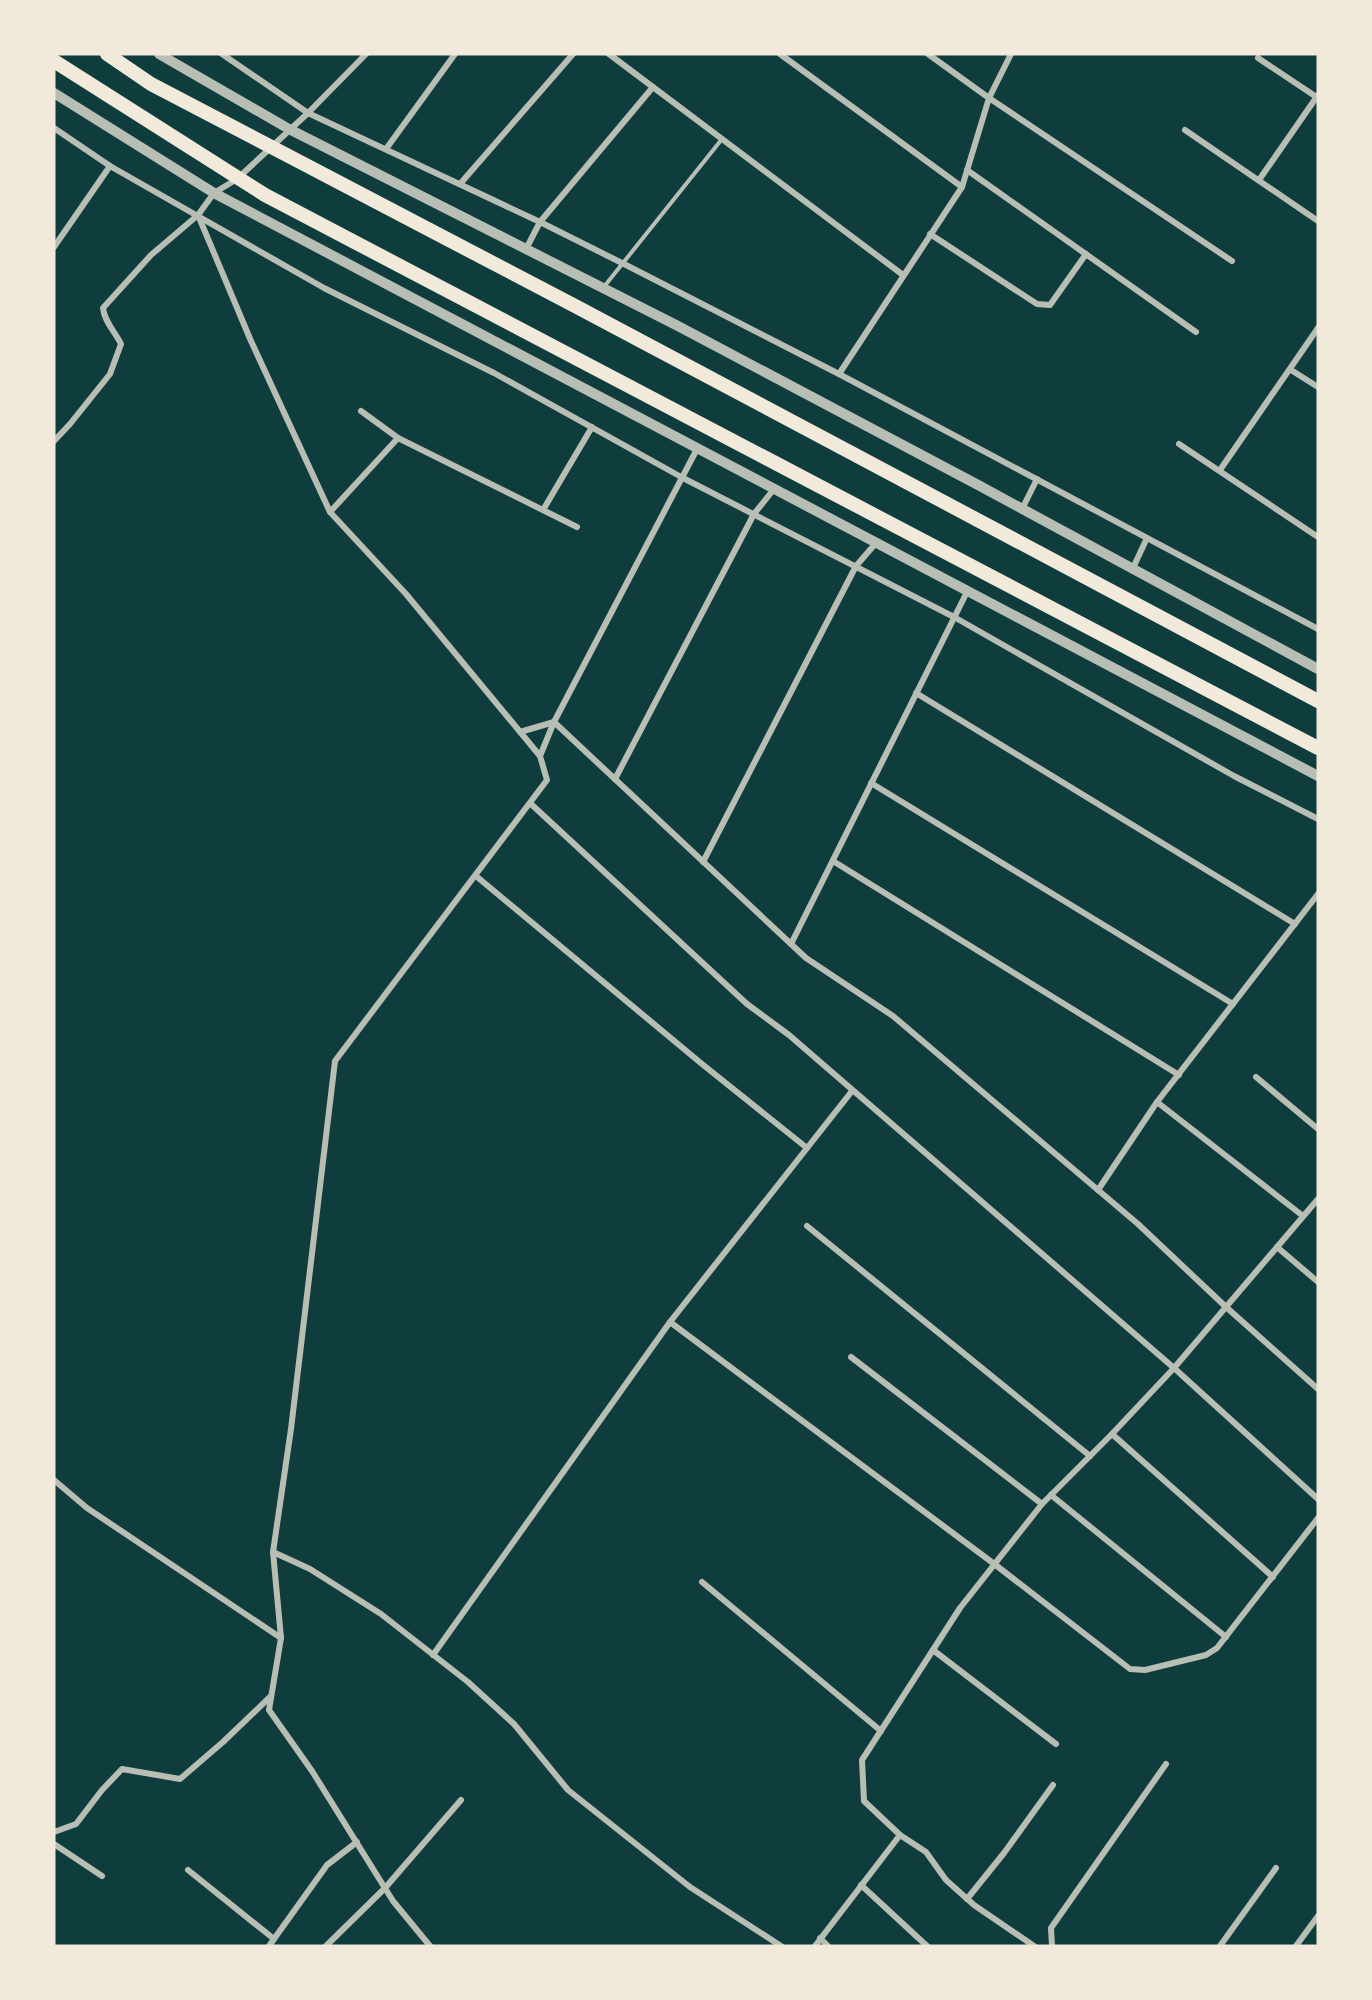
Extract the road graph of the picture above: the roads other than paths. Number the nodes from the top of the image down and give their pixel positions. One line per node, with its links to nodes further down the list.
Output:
1 (107, 54): 22 (highway)
2 (159, 54): 19 (street)
3 (222, 54): 17 (street)
4 (366, 54): 17 (street)
5 (455, 54): 23 (street)
6 (573, 54): 28 (street)
7 (609, 54): 13 (street)
8 (780, 54): 29 (street)
9 (928, 54): 16 (street)
10 (1011, 54): 16 (street)
11 (1258, 58): 15 (street)
12 (54, 62): 26 (highway)
13 (652, 87): 21 (street); 33 (street)
14 (54, 93): 30 (street)
15 (1318, 97): 27 (street)
16 (989, 98): 25 (street); 38 (street)
17 (308, 113): 19 (street); 23 (street)
18 (54, 128): 24 (street)
19 (289, 129): 22 (street); 36 (street)
20 (1185, 130): 27 (street)
21 (722, 139): 39 (lane); 40 (street)
22 (272, 147): 26 (street); 72 (highway)
23 (386, 149): 28 (street)
24 (110, 166): 31 (street); 35 (street)
25 (967, 170): 29 (street); 37 (street)
26 (237, 178): 30 (street); 75 (highway)
27 (1258, 180): 32 (street)
28 (460, 184): 33 (street)
29 (962, 187): 34 (street)
30 (214, 193): 31 (street); 52 (street)
31 (198, 215): 48 (street); 50 (street); 59 (street)
32 (1318, 221)
33 (540, 222): 36 (street); 39 (street)
34 (930, 234): 37 (street); 40 (street)
35 (54, 247)
36 (526, 249): 41 (street)
37 (1086, 254): 43 (street)
38 (1232, 261)
39 (624, 264): 41 (lane); 45 (street)
40 (903, 274): 45 (street)
41 (603, 288): 57 (street)
42 (1318, 328): 44 (street)
43 (1197, 332)
44 (1291, 370): 46 (street); 53 (street)
45 (840, 374): 55 (street)
46 (1318, 387)
47 (361, 411): 49 (street)
48 (592, 427): 54 (street); 58 (street)
49 (398, 438): 58 (street); 59 (street)
50 (54, 441)
51 (1179, 444): 53 (street)
52 (697, 449): 54 (street); 56 (street)
53 (1220, 471): 62 (street)
54 (683, 478): 60 (street); 73 (street)
55 (1037, 479): 57 (street); 63 (street)
56 (774, 489): 60 (street); 64 (street)
57 (1022, 509): 66 (street)
58 (543, 510): 61 (street)
59 (330, 512): 74 (street)
60 (754, 514): 65 (street); 78 (street)
61 (577, 527)
62 (1318, 537)
63 (1147, 538): 66 (street); 69 (street)
64 (876, 543): 65 (street); 67 (street)
65 (856, 566): 68 (street); 83 (street)
66 (1133, 568): 70 (street)
67 (967, 592): 68 (street); 77 (street)
68 (954, 617): 71 (street); 81 (street)
69 (1318, 629)
70 (1318, 669)
71 (916, 693): 79 (street); 86 (street)
72 (1318, 701)
73 (554, 722): 74 (street); 76 (street); 78 (street)
74 (520, 732): 76 (street)
75 (1318, 748)
76 (540, 756): 80 (street)
77 (1318, 776)
78 (615, 779): 83 (street)
79 (871, 783): 82 (street); 88 (street)
80 (531, 804): 84 (street); 91 (street)
81 (1318, 819)
82 (833, 861): 87 (street); 89 (street)
83 (703, 862): 87 (street)
84 (476, 876): 94 (street); 113 (street)
85 (1318, 894): 86 (street)
86 (1295, 924): 88 (street)
87 (791, 944): 95 (street)
88 (1233, 1004): 89 (street)
89 (1179, 1075): 92 (street)
90 (1256, 1077): 93 (street)
91 (852, 1090): 94 (street); 104 (street)
92 (1157, 1102): 95 (street); 97 (street)
93 (1318, 1129)
94 (807, 1148): 102 (street)
95 (1098, 1190): 101 (street)
96 (1318, 1199): 97 (street)
97 (1303, 1216): 99 (street)
98 (807, 1226): 107 (street)
99 (1277, 1247): 100 (street); 101 (street)
100 (1318, 1282)
101 (1226, 1307): 104 (street); 105 (street)
102 (670, 1322): 114 (street); 120 (street)
103 (851, 1357): 111 (street)
104 (1174, 1368): 106 (street); 110 (street)
105 (1318, 1389)
106 (1112, 1434): 107 (street); 115 (street)
107 (1090, 1456): 109 (street)
108 (54, 1480): 118 (street)
109 (1051, 1495): 111 (street); 117 (street)
110 (1318, 1499)
111 (1042, 1504): 114 (street)
112 (1318, 1518): 115 (street)
113 (273, 1552): 118 (street); 120 (street)
114 (993, 1563): 117 (street); 119 (street)
115 (1273, 1577): 117 (street)
116 (702, 1582): 122 (street)
117 (1226, 1637)
118 (281, 1638): 121 (street)
119 (933, 1650): 122 (street); 123 (street)
120 (433, 1655): 143 (street)
121 (271, 1696): 127 (street); 129 (street)
122 (881, 1731): 128 (street)
123 (1056, 1744)
124 (1166, 1764): 148 (street)
125 (1053, 1785): 136 (street)
126 (461, 1800): 135 (street)
127 (54, 1832)
128 (900, 1835): 134 (street); 136 (street)
129 (357, 1842): 135 (street); 139 (street)
130 (54, 1844): 133 (street)
131 (1276, 1868): 149 (street)
132 (188, 1870): 139 (street)
133 (102, 1876)
134 (861, 1885): 138 (street); 146 (street)
135 (385, 1888): 141 (street); 142 (street)
136 (967, 1899): 147 (street)
137 (1318, 1916): 150 (street)
138 (820, 1938): 144 (street); 145 (street)
139 (274, 1939): 140 (street)
140 (269, 1946)
141 (326, 1946)
142 (429, 1946)
143 (781, 1946)
144 (814, 1946)
145 (828, 1946)
146 (927, 1946)
147 (1034, 1946)
148 (1052, 1946)
149 (1220, 1946)
150 (1296, 1946)

